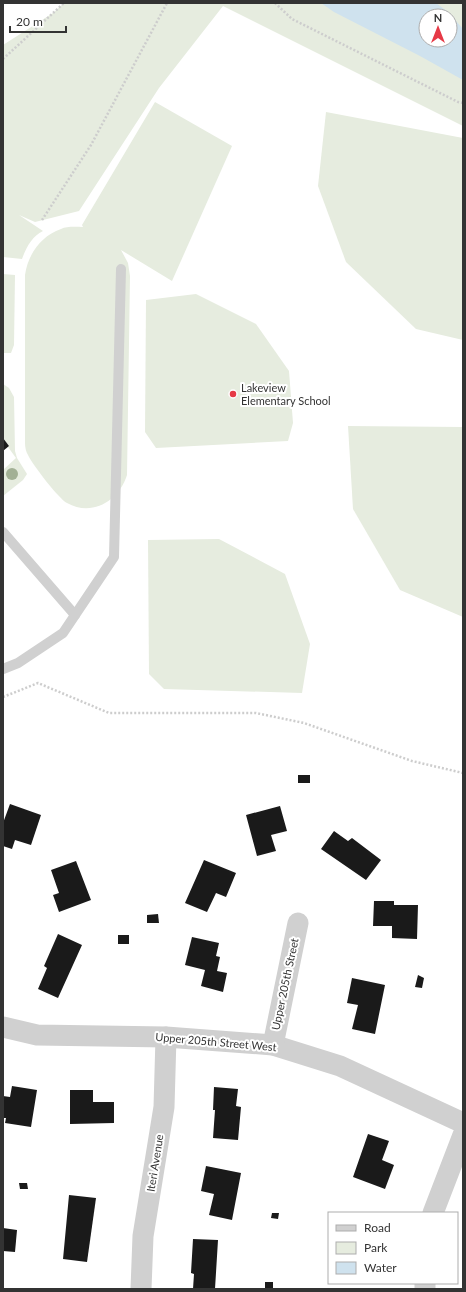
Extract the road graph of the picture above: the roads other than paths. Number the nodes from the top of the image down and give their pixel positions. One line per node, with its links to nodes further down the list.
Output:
1 (121, 269): 3 (lane)
2 (3, 532): 3 (lane)
3 (75, 615): 4 (lane)
4 (3, 669)
5 (298, 923): 8 (street, Upper 205th Street)
6 (3, 1027): 7 (street, Upper 205th Street West)
7 (166, 1037): 8 (street, Upper 205th Street West); 12 (street, Iteri Avenue)
8 (273, 1045): 9 (street, Upper 205th Street West)
9 (463, 1122)
10 (463, 1135): 11 (street)
11 (433, 1212)
12 (141, 1289)

